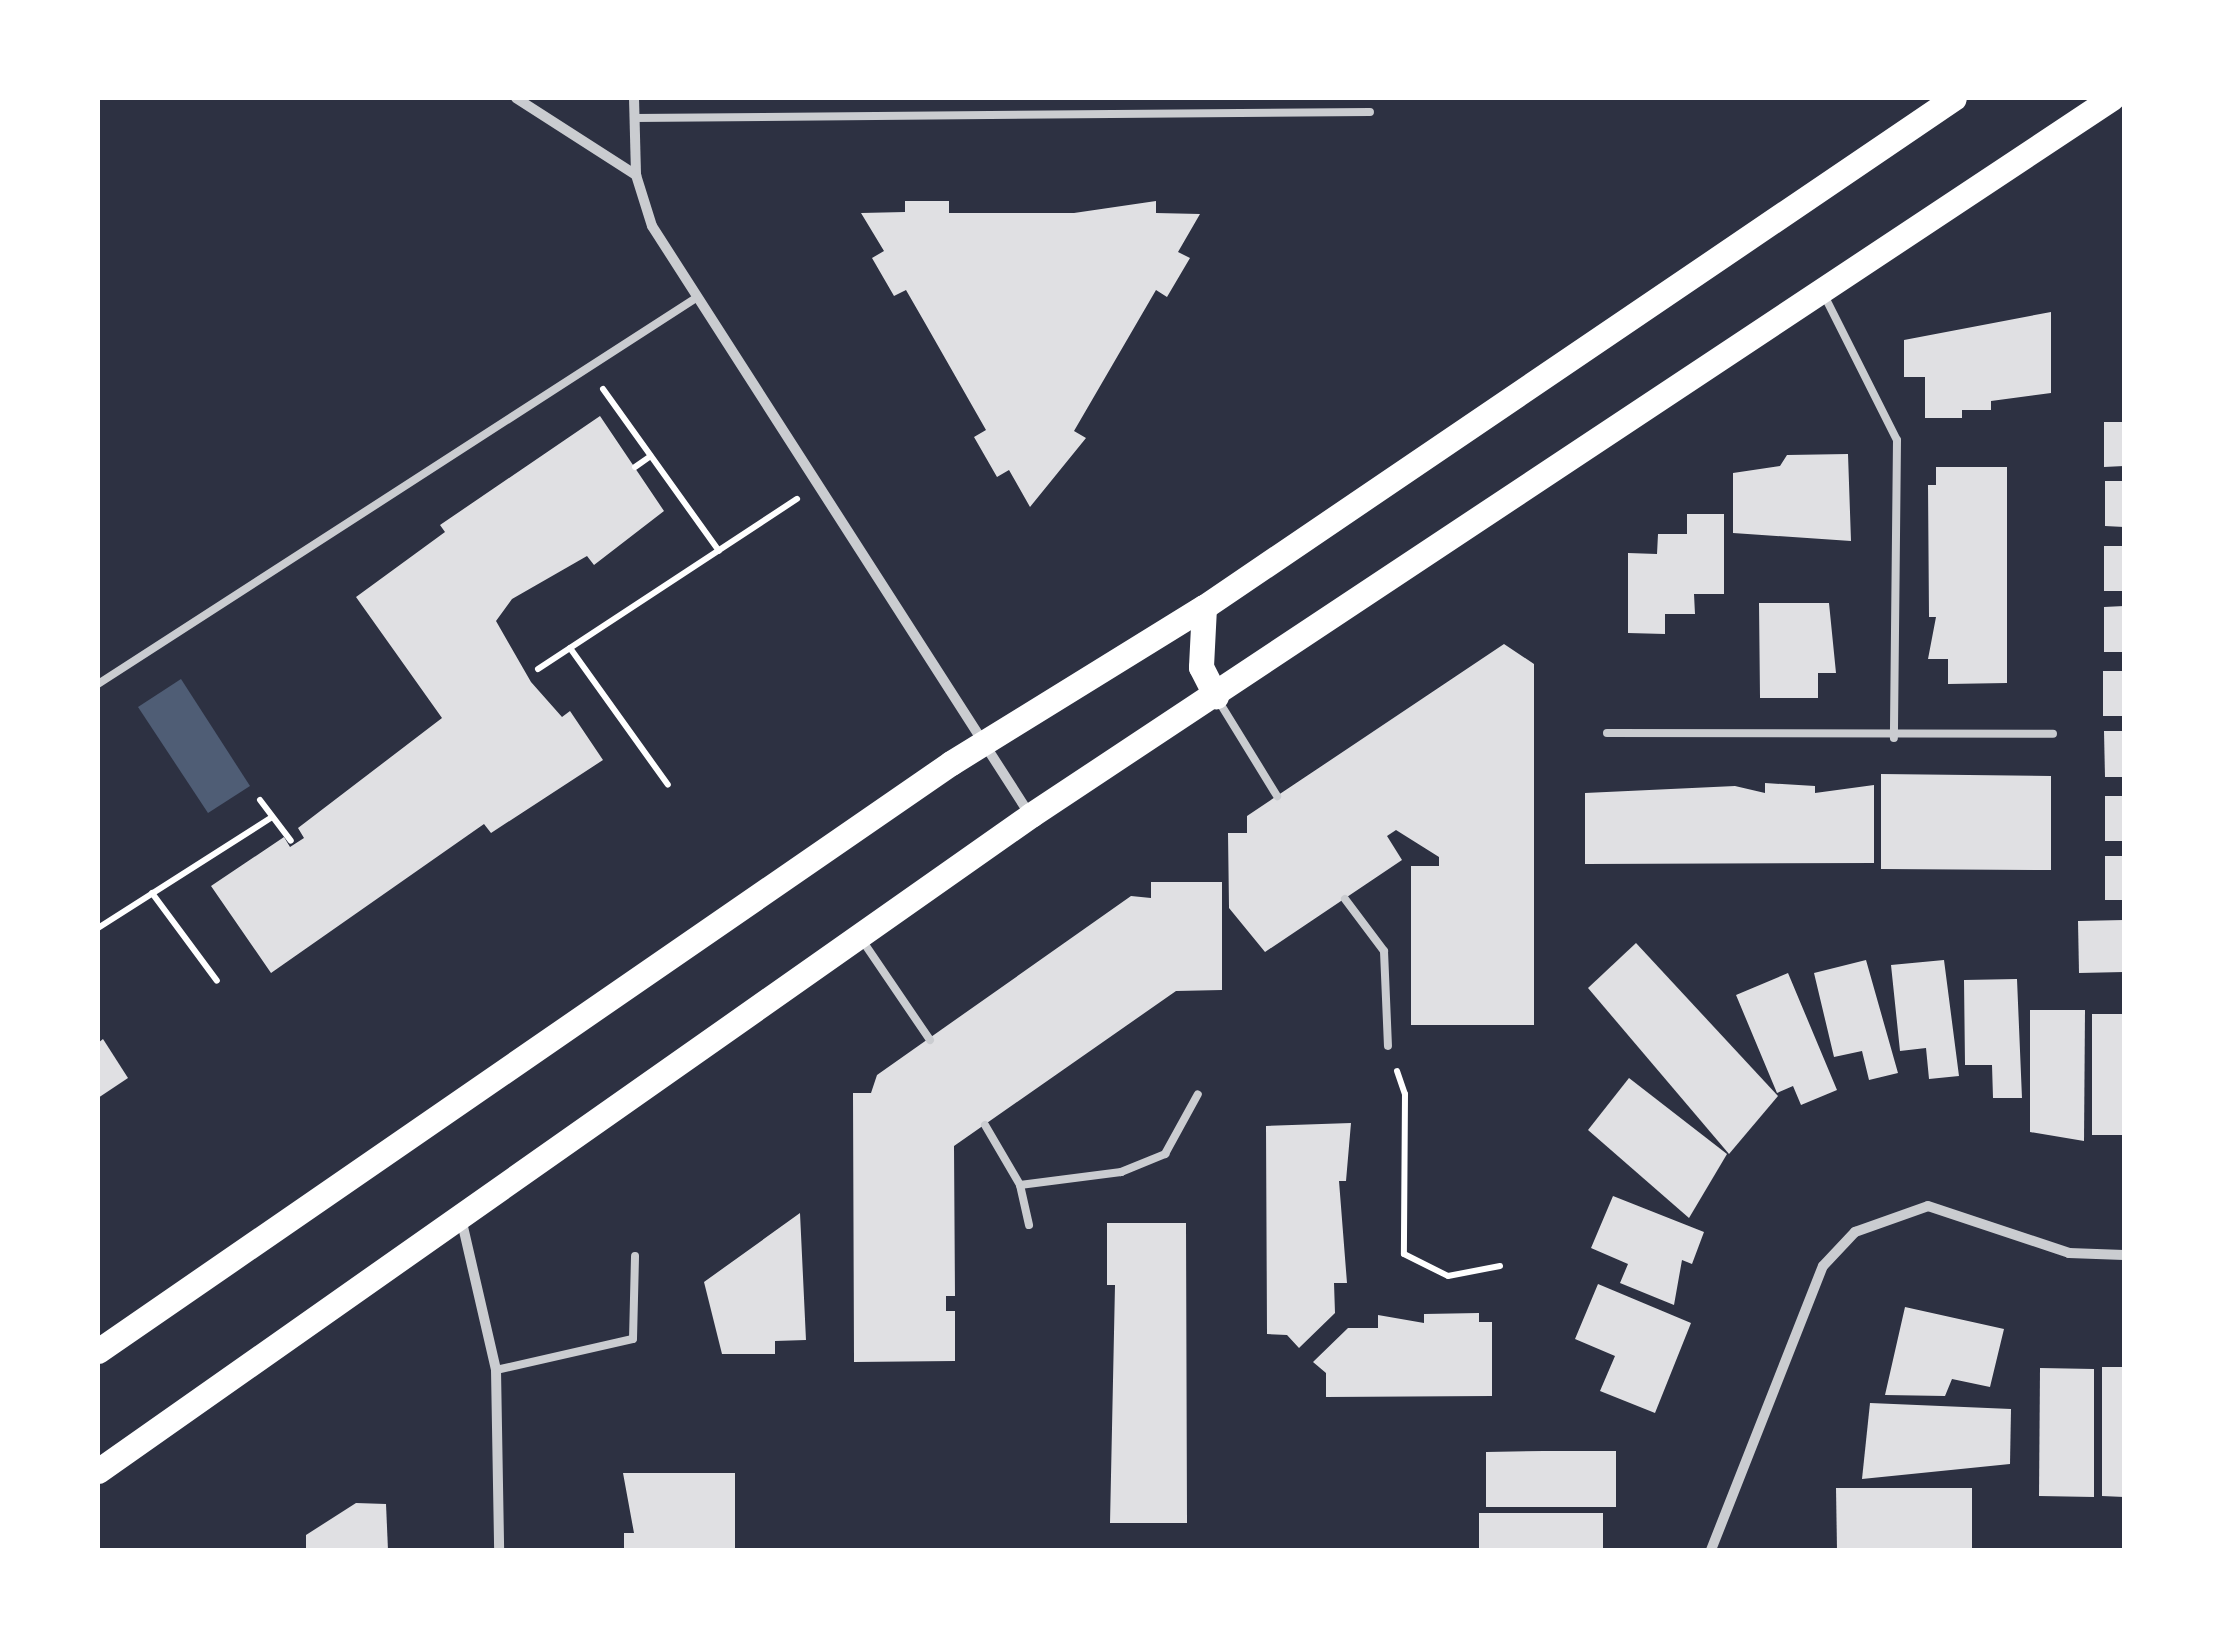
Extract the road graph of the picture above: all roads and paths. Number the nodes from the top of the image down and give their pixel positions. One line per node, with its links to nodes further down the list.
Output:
1 (516, 98): 7 (street)
2 (634, 98): 6 (street)
3 (1954, 98): 15 (main road)
4 (2112, 98): 8 (main road)
5 (1370, 112): 6 (lane)
6 (634, 118): 7 (street)
7 (636, 175): 9 (street)
8 (1822, 292): 19 (main road); 22 (lane)
9 (696, 298): 10 (lane); 13 (street)
10 (585, 363): 11 (path); 18 (lane)
11 (651, 456): 12 (path); 14 (path)
12 (635, 467)
13 (819, 484): 14 (path); 23 (street)
14 (719, 550): 16 (path)
15 (1204, 607): 19 (main road); 23 (main road)
16 (570, 648): 17 (path); 24 (path)
17 (538, 669)
18 (98, 684)
19 (1216, 696): 25 (lane); 28 (main road)
20 (1607, 733): 22 (lane)
21 (2053, 734): 22 (lane)
22 (1894, 738)
23 (986, 742): 28 (street); 45 (main road)
24 (668, 786)
25 (1278, 796)
26 (260, 800): 27 (path)
27 (272, 816): 29 (path); 30 (path)
28 (1030, 816): 33 (main road)
29 (291, 842)
30 (152, 893): 32 (path); 34 (path)
31 (1345, 899): 36 (lane)
32 (98, 928)
33 (859, 936): 35 (lane); 40 (main road)
34 (217, 981)
35 (930, 1040)
36 (1388, 1046): 44 (path)
37 (1198, 1094): 39 (lane)
38 (985, 1125): 39 (lane)
39 (1020, 1186): 41 (lane)
40 (459, 1212): 46 (street); 47 (main road)
41 (1029, 1225)
42 (634, 1256): 46 (lane)
43 (2124, 1256): 49 (street)
44 (1500, 1266)
45 (98, 1351)
46 (496, 1370): 48 (street)
47 (98, 1472)
48 (499, 1550)
49 (1711, 1550)

